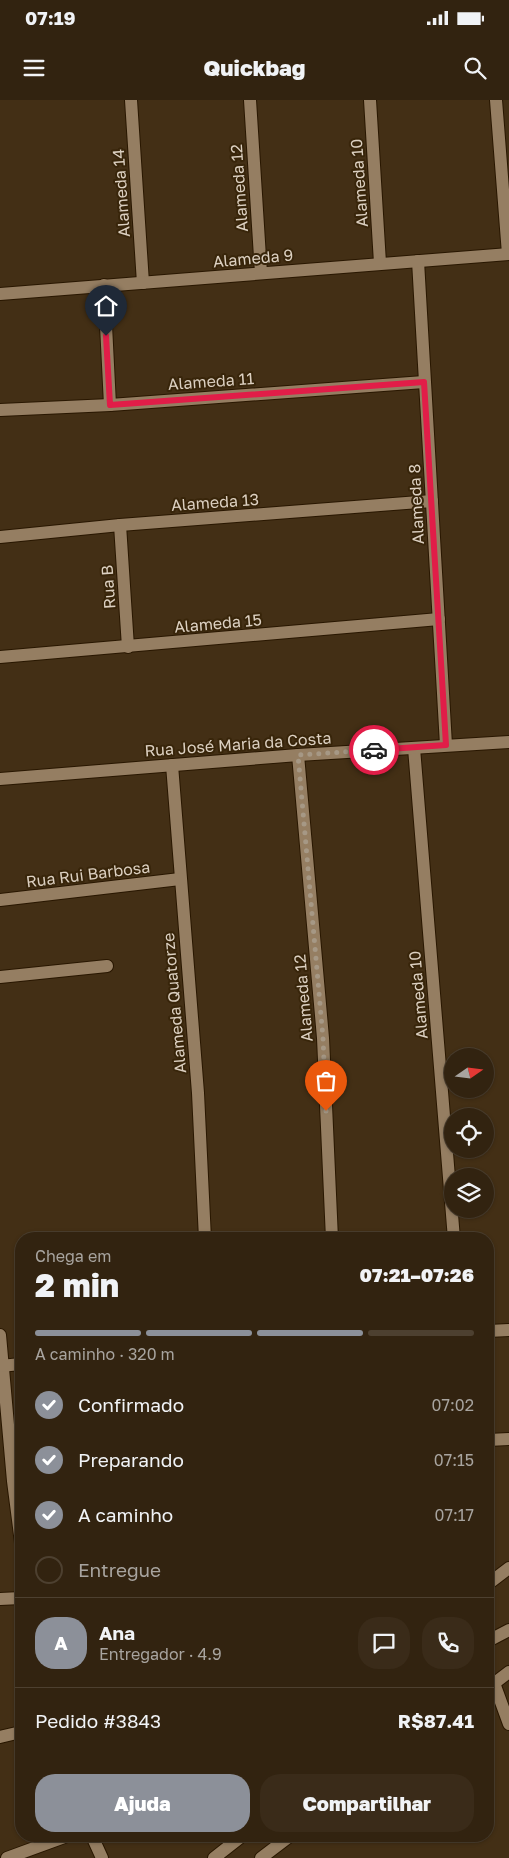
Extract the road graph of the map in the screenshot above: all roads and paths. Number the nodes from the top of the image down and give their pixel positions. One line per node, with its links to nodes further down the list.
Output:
1 (131, 100): 9 (street, Alameda 14)
2 (250, 100): 8 (street, Alameda 12)
3 (370, 100): 7 (street, Alameda 10)
4 (496, 100): 5 (street)
5 (508, 254): 6 (street, Alameda 9)
6 (418, 261): 7 (street, Alameda 9); 12 (street, Alameda 8)
7 (380, 263): 8 (street, Alameda 9)
8 (261, 273): 9 (street, Alameda 9)
9 (143, 283): 10 (street, Alameda 9)
10 (104, 285): 11 (street, Alameda 9); 13 (street)
11 (0, 294)
12 (424, 382): 13 (street, Alameda 11); 15 (street, Alameda 8)
13 (110, 405): 14 (street, Alameda 11)
14 (0, 410)
15 (432, 501): 16 (street, Alameda 13); 18 (street, Alameda 8)
16 (120, 525): 17 (street, Alameda 13); 19 (street, Rua B)
17 (0, 537)
18 (439, 619): 19 (street, Alameda 15); 22 (street, Alameda 8)
19 (128, 647): 20 (street, Alameda 15)
20 (0, 657)
21 (509, 742): 22 (street, Rua José Maria da Costa)
22 (446, 745): 23 (street, Rua José Maria da Costa)
23 (414, 748): 24 (street, Rua José Maria da Costa); 33 (street, Alameda 10)
24 (298, 755): 25 (street, Rua José Maria da Costa); 32 (street, Alameda 12)
25 (172, 765): 26 (street, Rua José Maria da Costa); 27 (street, Alameda Quatorze)
26 (0, 779)
27 (180, 880): 28 (street, Rua Rui Barbosa); 31 (street, Alameda Quatorze)
28 (0, 900)
29 (107, 966): 30 (street)
30 (0, 977)
31 (205, 1232)
32 (332, 1232)
33 (453, 1232)
34 (509, 1330): 35 (street)
35 (494, 1331)
36 (0, 1335): 38 (street)
37 (15, 1365): 38 (street)
38 (1, 1366): 41 (street)
39 (509, 1438): 40 (street)
40 (494, 1439)
41 (11, 1481): 42 (street)
42 (15, 1506)
43 (505, 1570): 44 (street)
44 (494, 1579)
45 (15, 1598): 46 (street)
46 (0, 1599)
47 (509, 1630): 48 (street)
48 (494, 1637)
49 (509, 1672): 50 (street)
50 (494, 1683)
51 (494, 1692): 52 (street)
52 (509, 1724)
53 (15, 1733): 54 (street)
54 (0, 1737)
55 (52, 1842): 59 (street)
56 (95, 1842): 60 (street)
57 (234, 1842): 61 (street)
58 (282, 1842): 62 (street)
59 (8, 1858)
60 (102, 1858)
61 (214, 1858)
62 (262, 1858)

